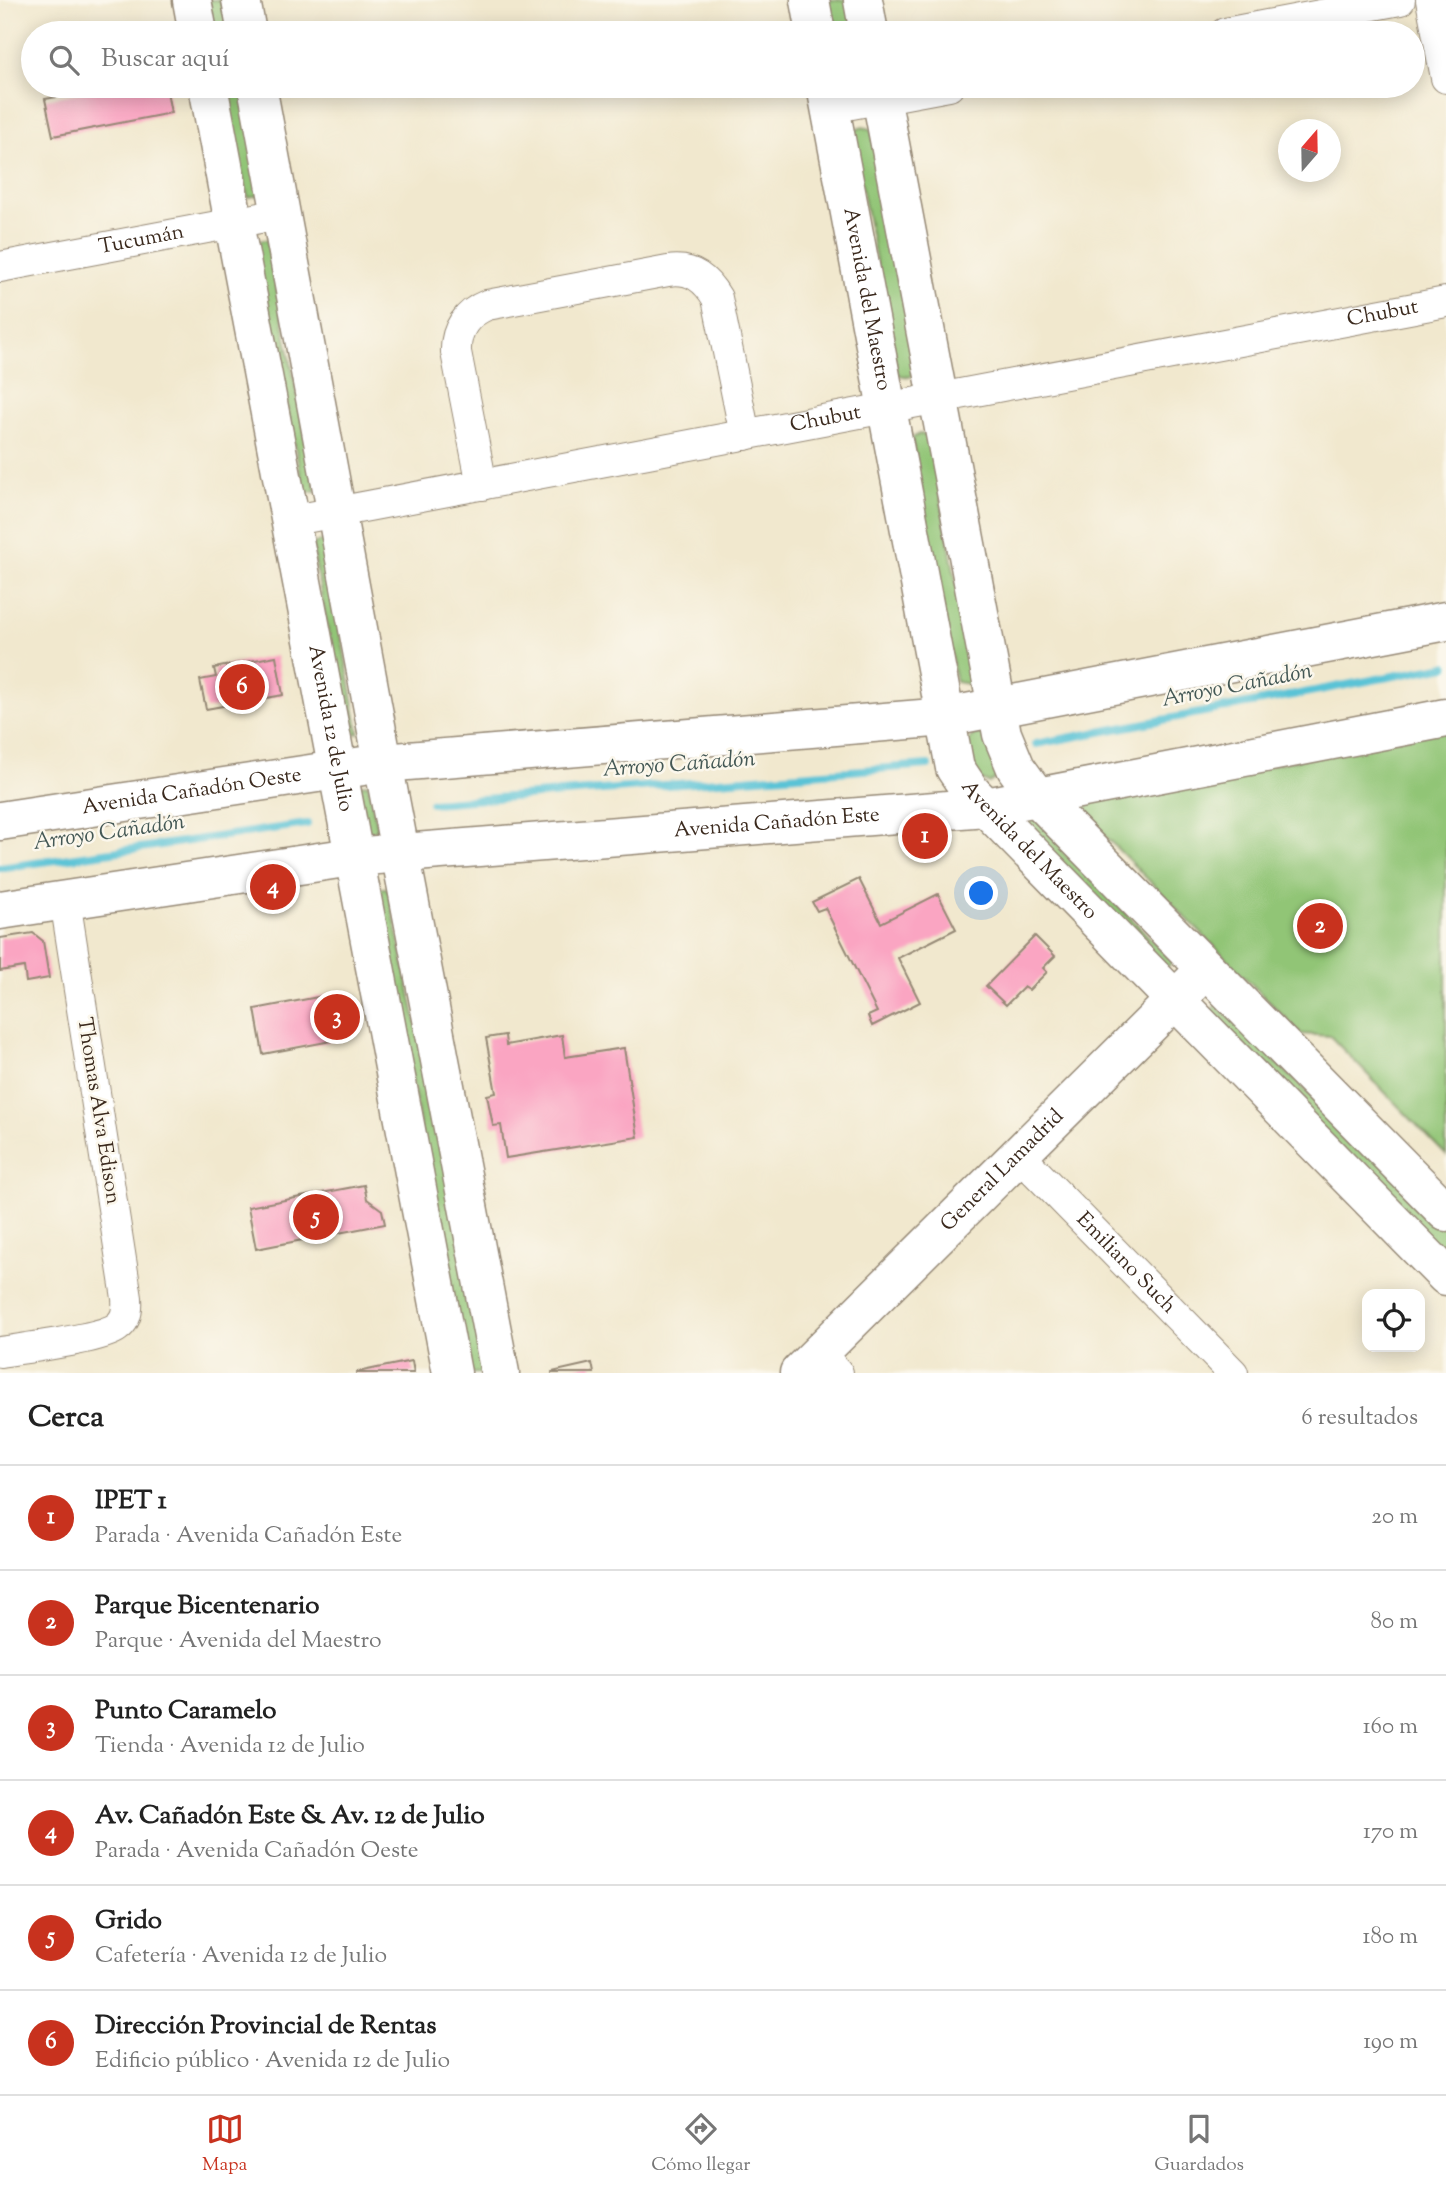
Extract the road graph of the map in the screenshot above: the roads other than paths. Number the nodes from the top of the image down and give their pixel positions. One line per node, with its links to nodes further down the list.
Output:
1 (192, 0): 7 (street)
2 (241, 0): 8 (street)
3 (810, 0): 9 (street)
4 (863, 0): 10 (street)
5 (1399, 0): 11 (street)
6 (1431, 0): 12 (street)
7 (196, 21)
8 (245, 21)
9 (814, 21)
10 (867, 21)
11 (1288, 21)
12 (1446, 78)
13 (210, 98): 18 (street, Avenida 12 de Julio)
14 (259, 98): 17 (street)
15 (828, 98): 22 (street, Avenida del Maestro)
16 (881, 98): 21 (street, Avenida del Maestro)
17 (281, 214): 18 (street, Tucumán); 25 (street)
18 (234, 223): 19 (street, Tucumán); 26 (street, Avenida 12 de Julio)
19 (0, 267)
20 (1446, 302): 21 (street, Chubut)
21 (939, 398): 22 (street, Chubut); 28 (street, Avenida del Maestro)
22 (887, 408): 23 (street, Chubut); 29 (street, Avenida del Maestro)
23 (745, 435): 24 (street, Chubut); 24 (street)
24 (482, 485): 25 (street, Chubut)
25 (336, 512): 26 (street, Chubut); 31 (street)
26 (289, 521): 32 (street, Avenida 12 de Julio)
27 (1446, 621): 28 (street)
28 (997, 708): 29 (street); 33 (street, Avenida del Maestro)
29 (946, 716): 31 (street); 34 (street, Avenida del Maestro)
30 (1446, 718): 33 (street, Avenida Cañadón Este)
31 (383, 763): 32 (street, Avenida Cañadón Oeste); 36 (street)
32 (336, 770): 35 (street, Avenida Cañadón Oeste); 37 (street, Avenida 12 de Julio)
33 (1037, 797): 34 (street, Avenida Cañadón Este); 40 (street, Avenida del Maestro)
34 (986, 807): 36 (street, Avenida Cañadón Este); 41 (street, Avenida del Maestro)
35 (0, 821)
36 (400, 852): 37 (street, Avenida Cañadón Este); 48 (street)
37 (352, 857): 38 (street); 47 (street, Avenida 12 de Julio)
38 (65, 900): 39 (street); 45 (street, Thomas Alva Edison)
39 (0, 910)
40 (1206, 969): 41 (street, General Lamadrid); 43 (street, Avenida del Maestro)
41 (1175, 1000): 42 (street, General Lamadrid); 44 (street, Avenida del Maestro)
42 (1019, 1155): 46 (street, General Lamadrid); 49 (street, Emiliano Such)
43 (1446, 1212)
44 (1446, 1276)
45 (0, 1352)
46 (819, 1366)
47 (452, 1373)
48 (500, 1373)
49 (1233, 1373)

